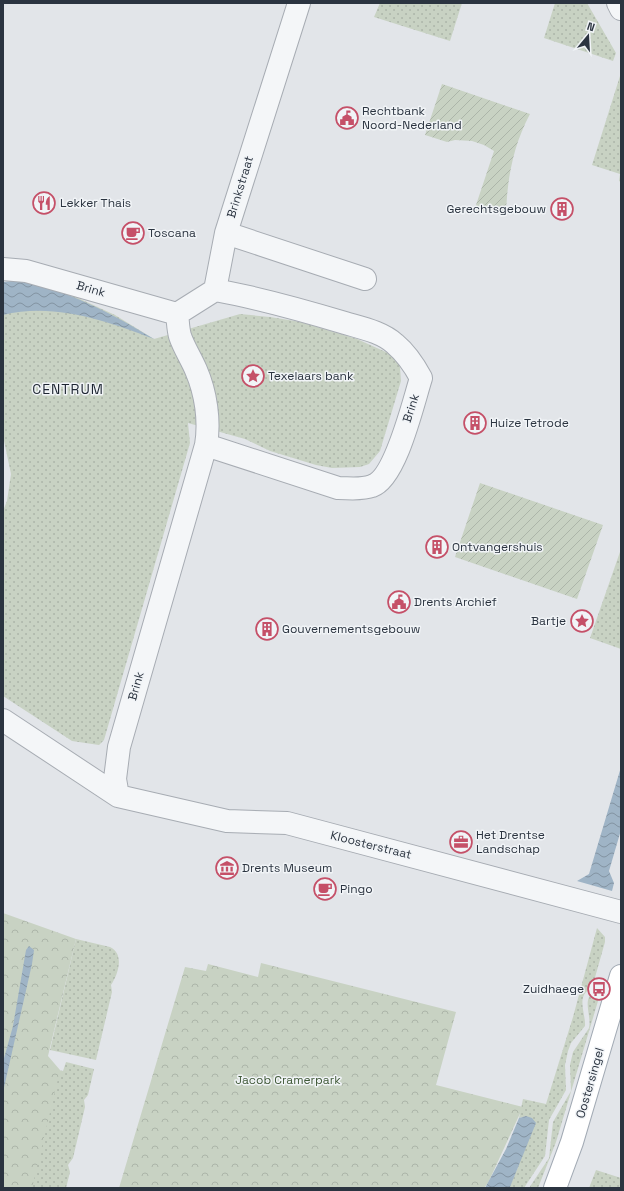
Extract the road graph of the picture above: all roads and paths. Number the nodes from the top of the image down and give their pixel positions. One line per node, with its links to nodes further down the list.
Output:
1 (299, 3): 4 (street, Brinkstraat)
2 (618, 3): 3 (street)
3 (621, 9)
4 (226, 233): 6 (street, Brinkstraat); 7 (street)
5 (3, 269): 8 (street, Brink)
6 (365, 279)
7 (215, 290): 8 (street); 9 (street, Brink)
8 (177, 314): 9 (street, Brink)
9 (206, 445): 11 (street, Brink)
10 (3, 720): 11 (street)
11 (118, 796): 12 (street, Kloosterstraat)
12 (621, 912)
13 (621, 976): 14 (main road, Oostersingel)
14 (554, 1188)

